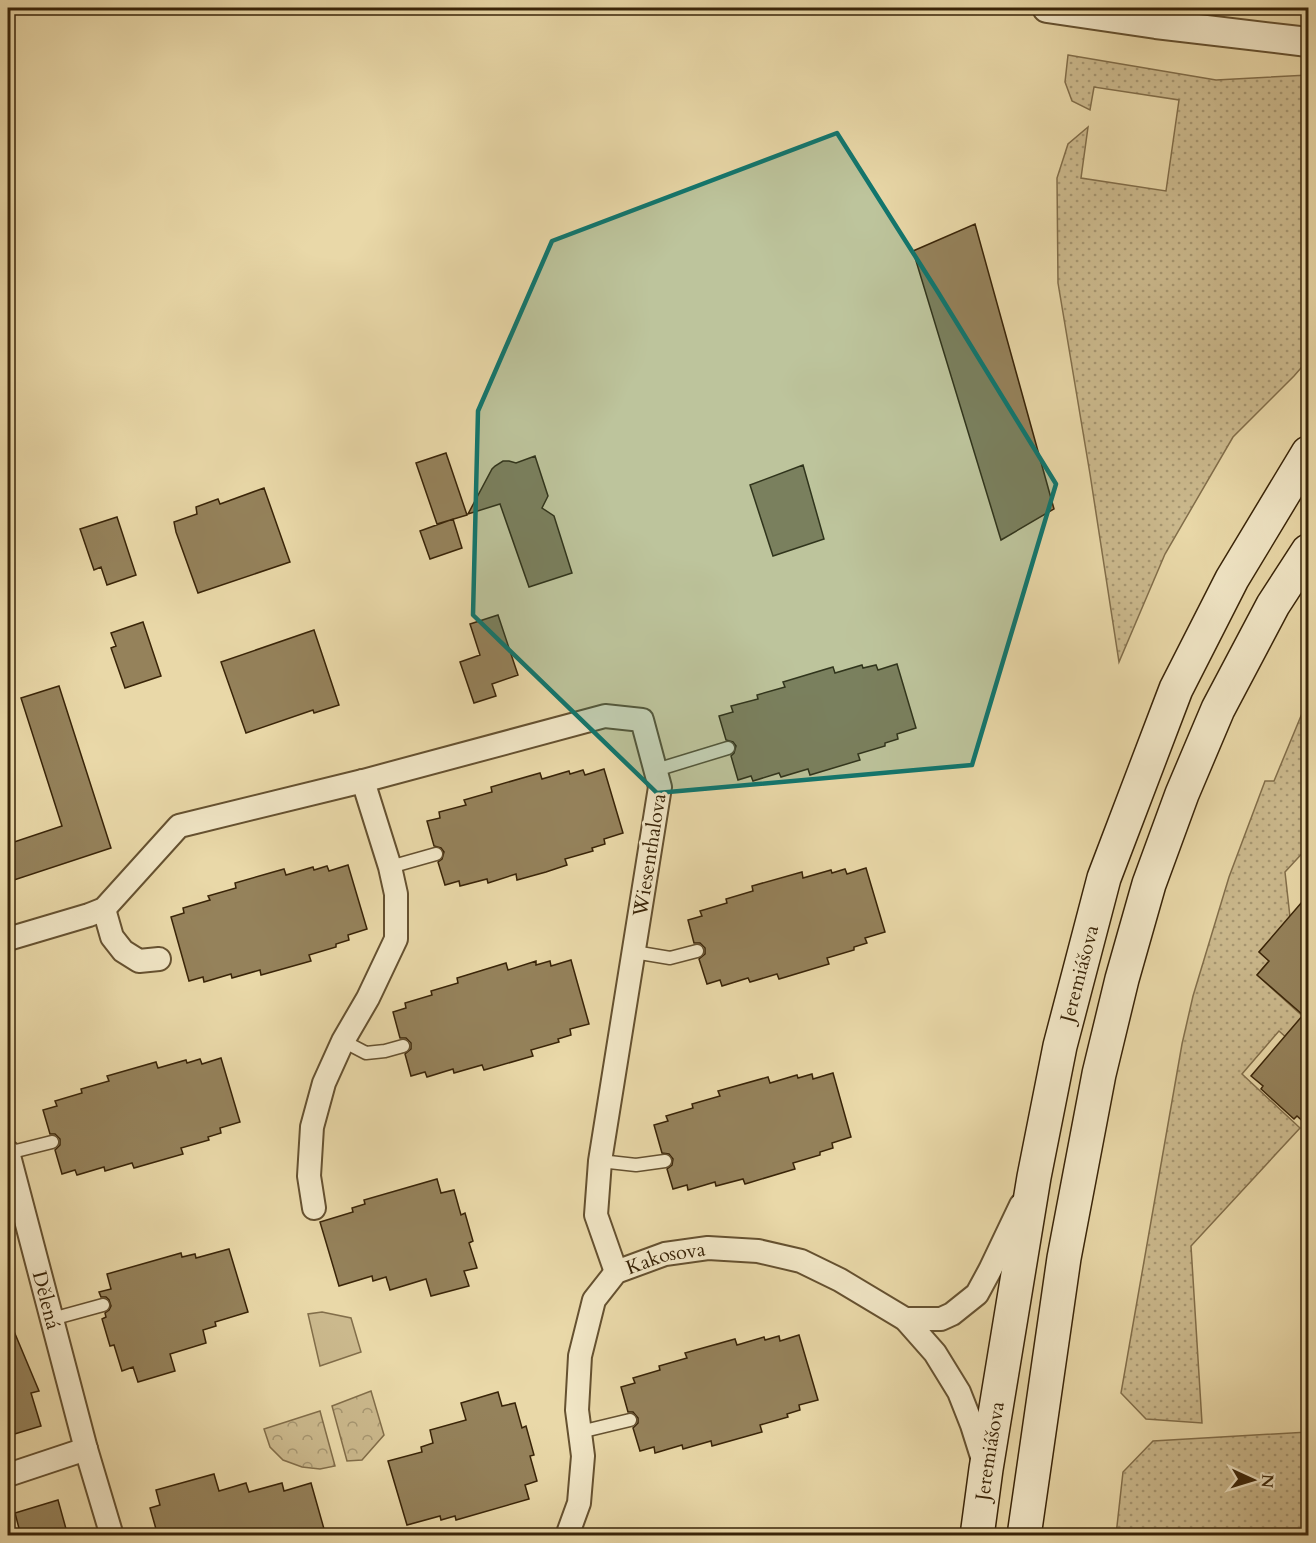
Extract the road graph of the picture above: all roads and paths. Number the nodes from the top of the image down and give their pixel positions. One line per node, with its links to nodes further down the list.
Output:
1 (1047, 8): 2 (street)
2 (1308, 42)
3 (1308, 453): 21 (main road, Jeremiášova)
4 (1308, 551): 35 (main road)
5 (728, 748): 6 (lane)
6 (656, 770): 7 (street, Wiesenthalova); 13 (street, Wiesenthalova)
7 (363, 781): 9 (street); 10 (street, Wiesenthalova)
8 (436, 854): 9 (lane)
9 (390, 867): 15 (street)
10 (104, 909): 11 (street, Wiesenthalova); 14 (street)
11 (8, 939)
12 (696, 951): 13 (lane)
13 (634, 952): 19 (street, Wiesenthalova)
14 (159, 959)
15 (343, 1041): 16 (lane); 22 (street)
16 (403, 1046)
17 (52, 1142): 18 (lane)
18 (8, 1152): 25 (street, Dělená)
19 (600, 1161): 20 (lane); 23 (street, Wiesenthalova)
20 (665, 1161)
21 (1034, 1177): 26 (street); 30 (main road, Jeremiášova)
22 (314, 1208)
23 (616, 1272): 26 (street, Kakosova); 28 (street, Kakosova)
24 (103, 1305): 25 (lane)
25 (52, 1319): 29 (street, Dělená)
26 (905, 1319): 30 (street, Kakosova)
27 (630, 1420): 28 (lane)
28 (580, 1432): 33 (street, Kakosova)
29 (86, 1449): 31 (street); 32 (street, Dělená)
30 (986, 1469): 34 (main road, Jeremiášova)
31 (8, 1475)
32 (112, 1536)
33 (567, 1536)
34 (977, 1536)
35 (1024, 1536)

